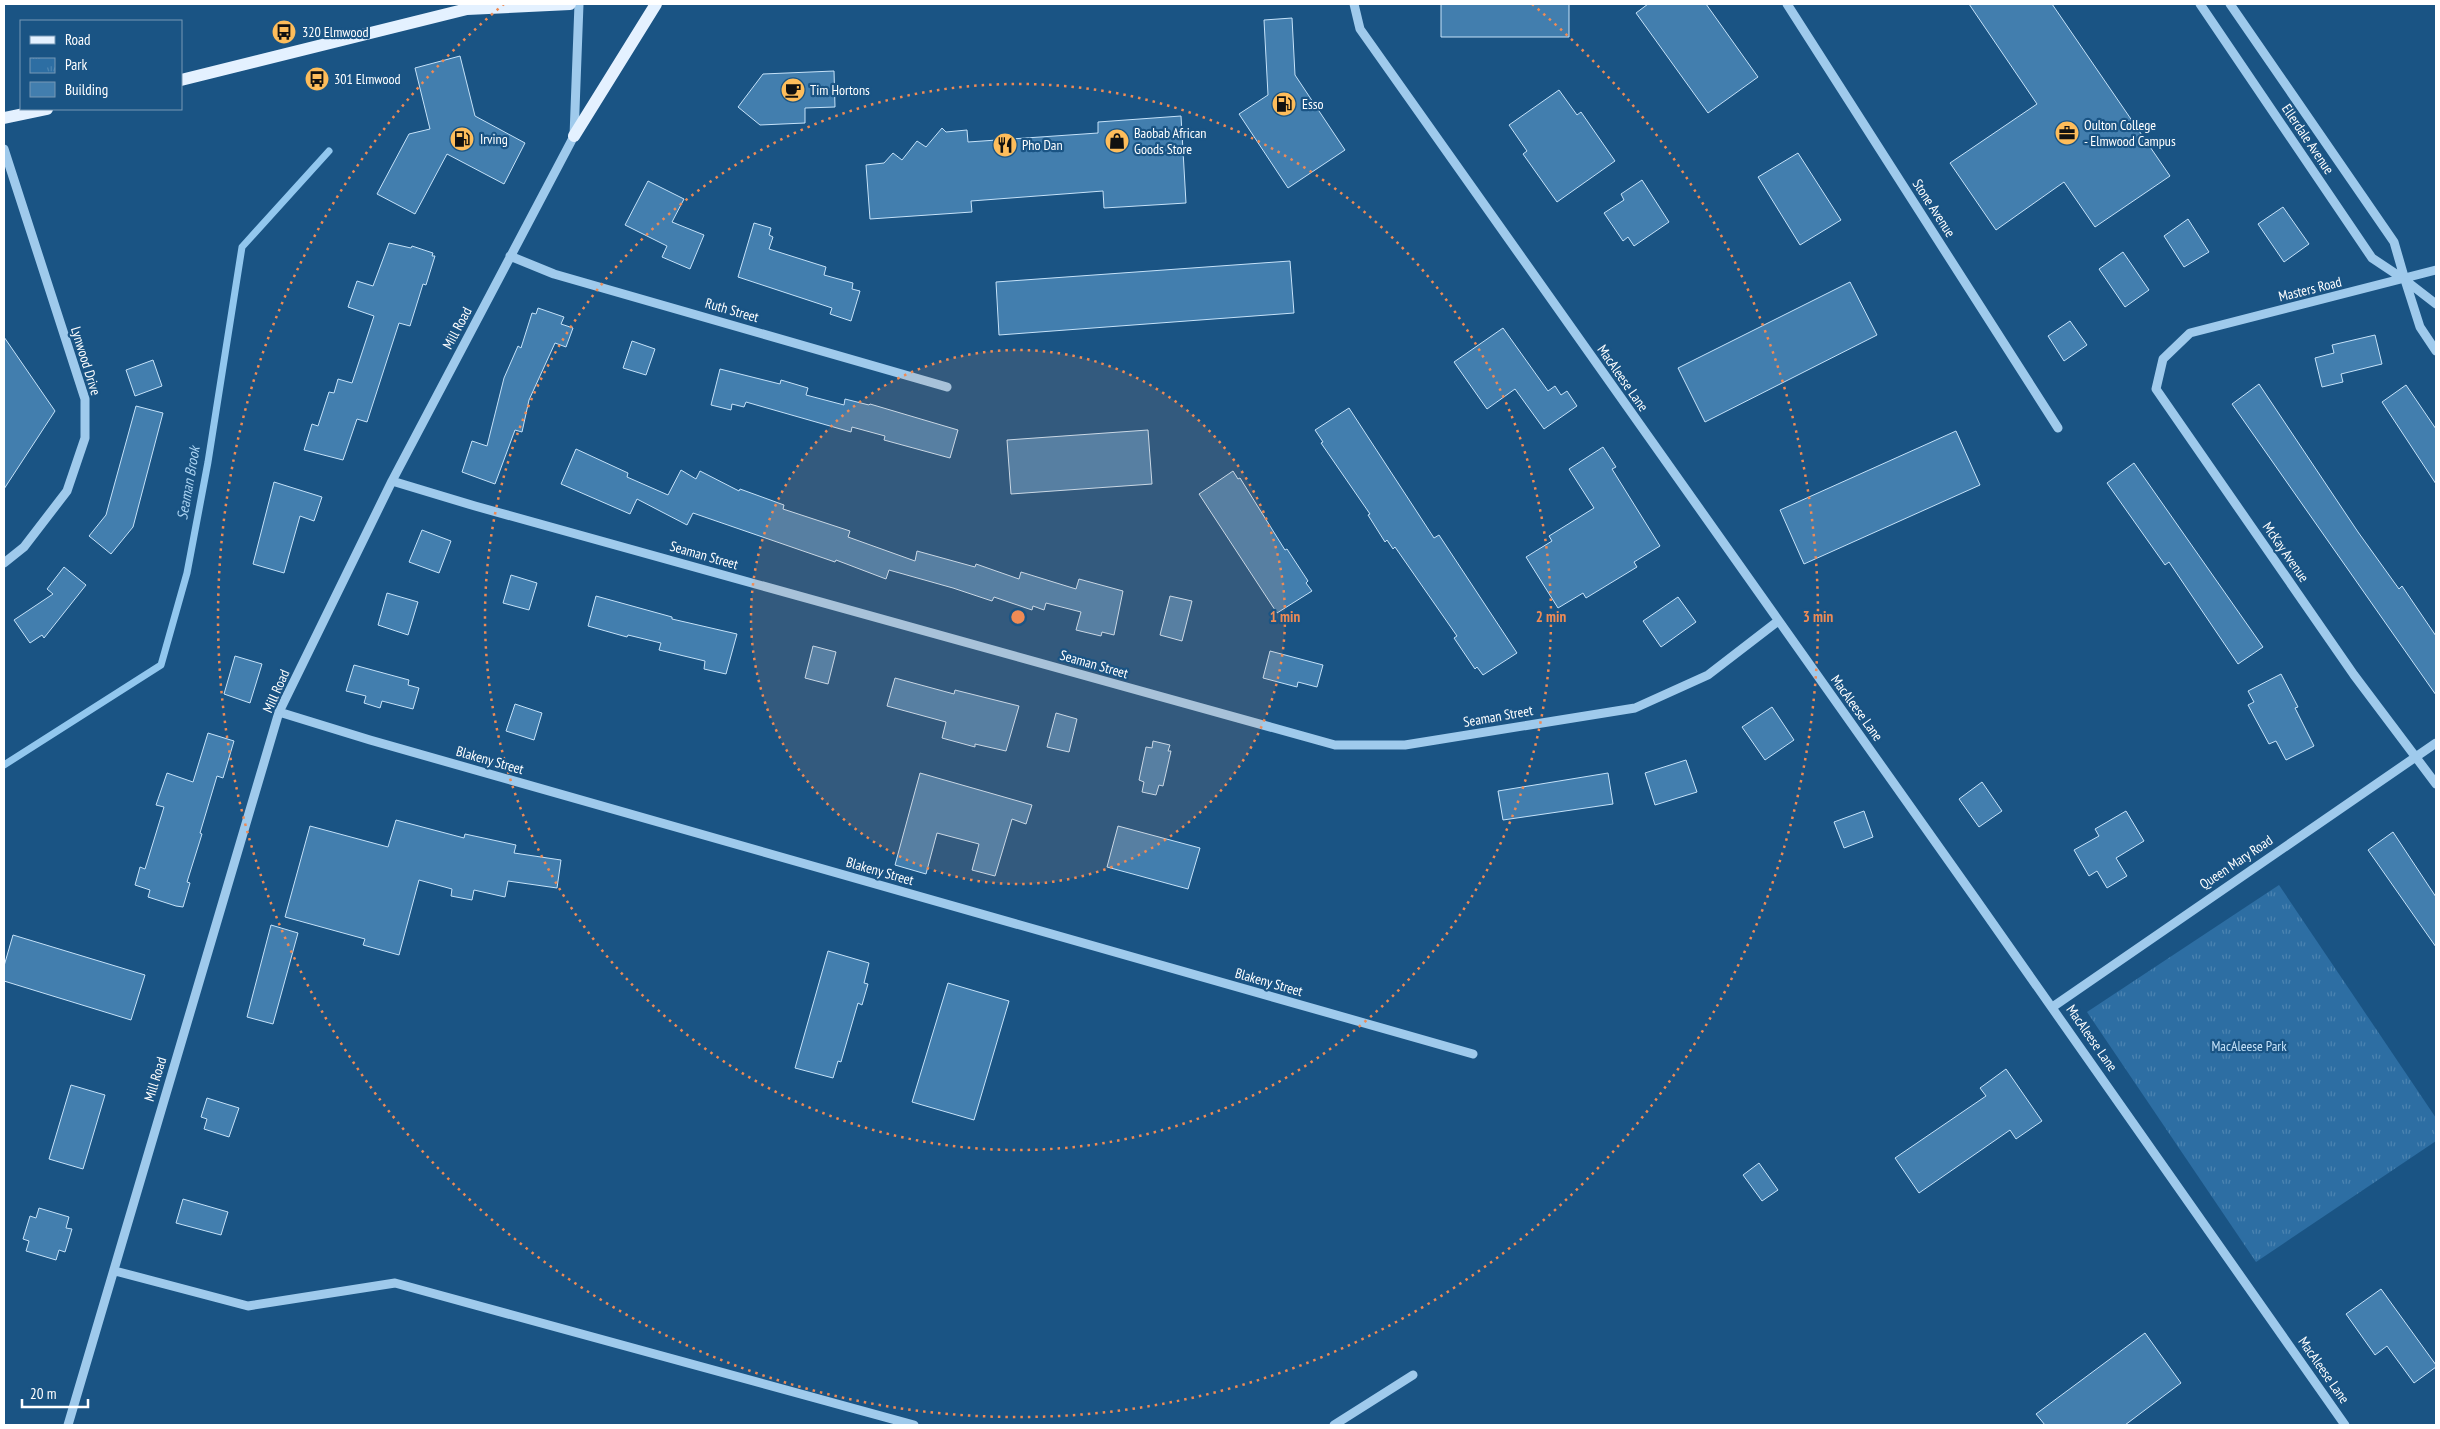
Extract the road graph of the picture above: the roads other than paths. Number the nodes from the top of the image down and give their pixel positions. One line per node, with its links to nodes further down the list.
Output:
1 (570, 4): 8 (main road)
2 (580, 4): 12 (street, Mill Road)
3 (656, 4): 12 (main road)
4 (1354, 4): 24 (street, MacAleese Lane)
5 (1786, 4): 21 (street, Stone Avenue)
6 (2200, 4): 16 (street, Ellerdale Avenue)
7 (2230, 4): 16 (street, Ellerdale Avenue)
8 (465, 7): 9 (main road)
9 (182, 80)
10 (43, 110): 11 (main road)
11 (4, 118)
12 (574, 136): 14 (street, Mill Road)
13 (4, 148): 23 (street, Lynwood Drive)
14 (510, 256): 20 (street, Ruth Street); 22 (street, Mill Road)
15 (2436, 270): 16 (street, Masters Road)
16 (2405, 280): 17 (street, Ellerdale Avenue); 18 (street, Masters Road); 19 (street, Ellerdale Avenue)
17 (2436, 304)
18 (2190, 333): 27 (street, McKay Avenue)
19 (2436, 351)
20 (947, 387)
21 (2058, 428)
22 (392, 480): 24 (street, Seaman Street); 25 (street, Mill Road)
23 (4, 563)
24 (1778, 621): 29 (street, MacAleese Lane)
25 (280, 712): 30 (street, Blakeny Street); 31 (street, Mill Road)
26 (2436, 743): 27 (street, Queen Mary Road)
27 (2415, 757): 28 (street, McKay Avenue); 29 (street, Queen Mary Road)
28 (2436, 784)
29 (2054, 1006): 36 (street, MacAleese Lane)
30 (1473, 1054)
31 (115, 1271): 33 (street, Mill Road); 34 (street)
32 (1413, 1375): 35 (street)
33 (68, 1425)
34 (914, 1425)
35 (1334, 1425)
36 (2345, 1425)

